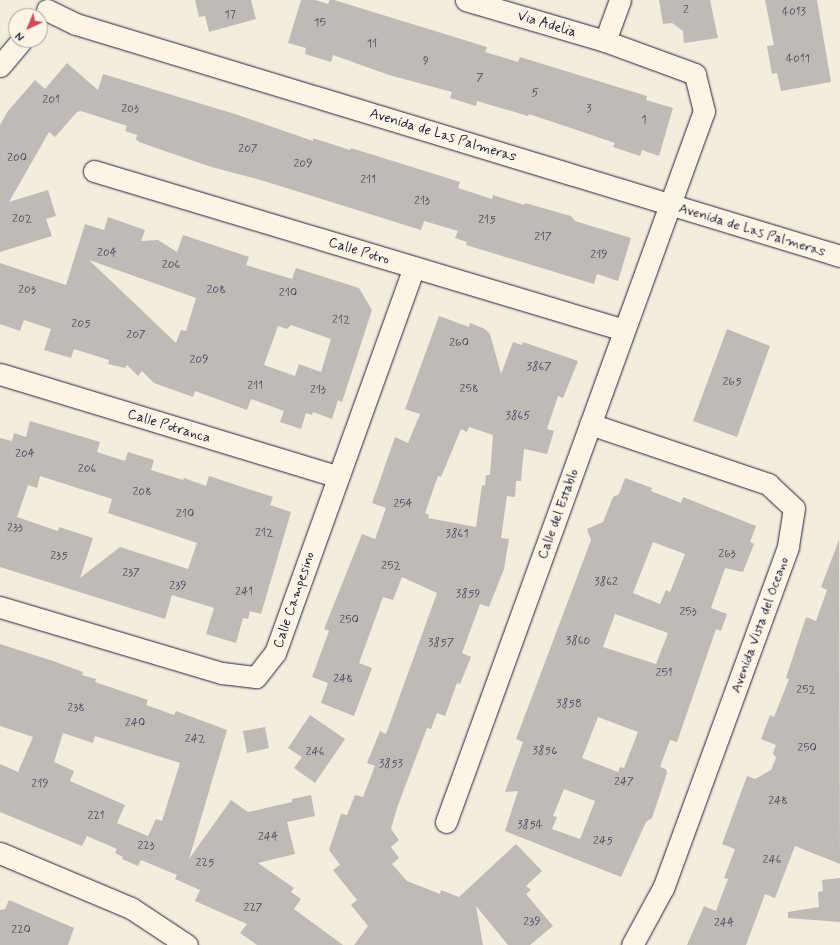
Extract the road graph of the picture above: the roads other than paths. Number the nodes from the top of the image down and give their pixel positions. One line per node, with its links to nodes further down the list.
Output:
1 (466, 0): 4 (street, Via Adelia)
2 (620, 0): 4 (street)
3 (48, 10): 8 (street, Avenida de Las Palmeras)
4 (605, 41): 8 (street, Via Adelia)
5 (15, 48): 6 (street)
6 (0, 66)
7 (94, 171): 10 (street, Calle Potro)
8 (670, 204): 9 (street, Avenida de Las Palmeras); 11 (street, Calle del Establo)
9 (840, 256)
10 (414, 268): 11 (street, Calle Potro); 14 (street, Calle Campesino)
11 (624, 330): 13 (street, Calle del Establo)
12 (0, 374): 14 (street, Calle Potranca)
13 (590, 424): 16 (street, Calle del Establo); 19 (street, Avenida Vista del Oceano)
14 (338, 477): 15 (street, Calle Campesino)
15 (0, 608)
16 (446, 822)
17 (0, 853): 18 (street)
18 (187, 945)
19 (632, 945)

